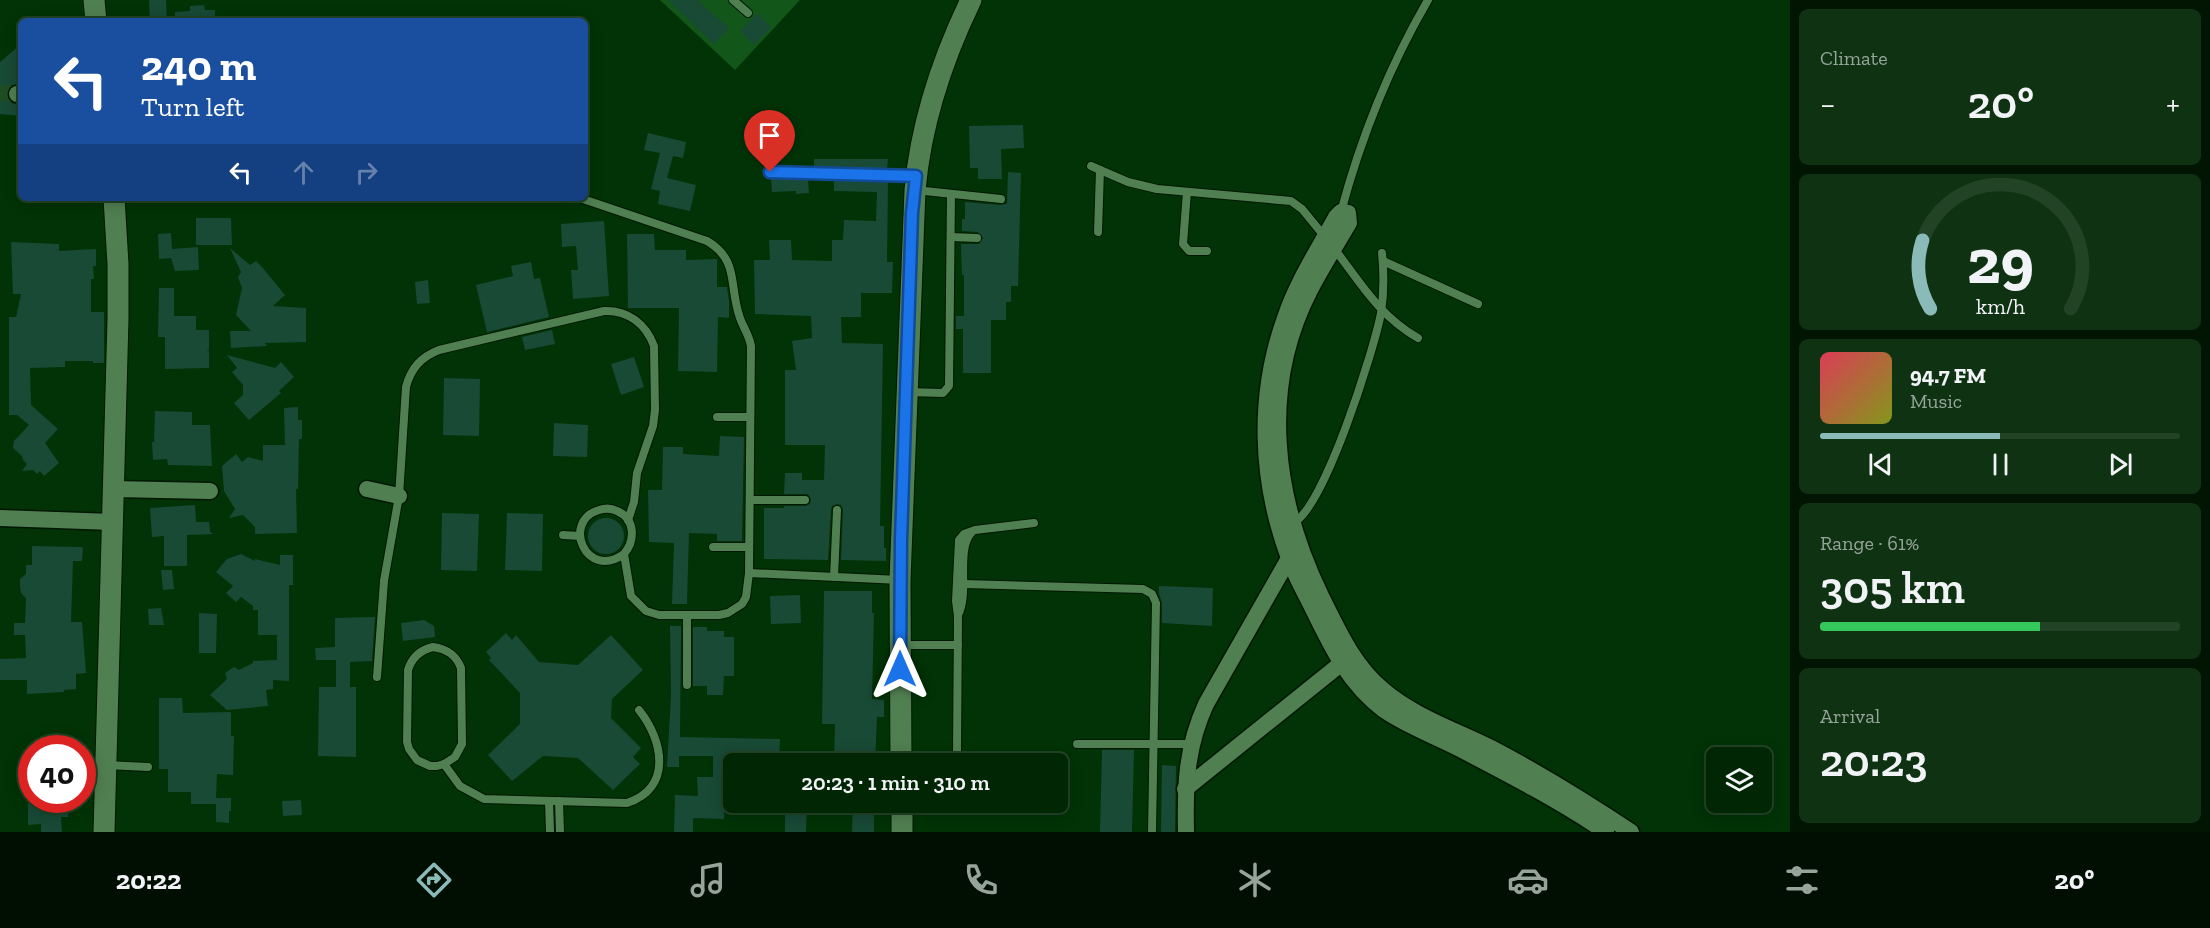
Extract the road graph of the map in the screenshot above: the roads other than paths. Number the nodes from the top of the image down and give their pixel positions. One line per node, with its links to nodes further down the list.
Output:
1 (94, 0): 6 (street)
2 (734, 0): 5 (lane)
3 (971, 0): 10 (street)
4 (1428, 0): 16 (lane)
5 (748, 13)
6 (96, 18)
7 (1091, 166): 8 (lane)
8 (1100, 170): 11 (lane); 17 (lane)
9 (770, 172): 10 (lane)
10 (915, 183): 12 (lane); 25 (street)
11 (1187, 192): 20 (lane); 21 (lane)
12 (951, 194): 13 (lane); 18 (lane)
13 (1000, 199)
14 (114, 201): 28 (street)
15 (588, 201): 27 (lane)
16 (1341, 212): 20 (street)
17 (1098, 232)
18 (951, 237): 19 (lane); 25 (lane)
19 (977, 238)
20 (1330, 242): 23 (lane); 39 (street); 47 (street)
21 (1207, 251)
22 (1478, 304): 23 (lane)
23 (1381, 311): 24 (lane); 39 (lane)
24 (1419, 338)
25 (906, 392): 50 (street)
26 (717, 417): 27 (lane)
27 (750, 417): 32 (lane)
28 (114, 489): 30 (street); 37 (street)
29 (367, 489): 31 (street)
30 (210, 491)
31 (399, 496): 36 (lane); 57 (lane)
32 (750, 500): 33 (lane); 45 (lane)
33 (805, 500)
34 (837, 510): 49 (lane)
35 (0, 519): 37 (street)
36 (628, 520): 42 (lane); 46 (lane)
37 (113, 522): 67 (street)
38 (1034, 523): 40 (lane)
39 (1293, 523): 43 (street)
40 (975, 530): 51 (lane); 53 (lane)
41 (563, 535): 42 (lane)
42 (580, 536): 46 (lane)
43 (1299, 543): 47 (street); 56 (street)
44 (713, 547): 45 (lane)
45 (750, 547): 48 (lane)
46 (624, 554): 52 (lane)
47 (1289, 559): 56 (street); 63 (street)
48 (749, 573): 49 (lane); 52 (lane)
49 (834, 577): 50 (lane)
50 (900, 580): 54 (street)
51 (964, 584): 53 (lane); 62 (lane)
52 (687, 615): 58 (lane)
53 (958, 616): 55 (lane)
54 (900, 645): 55 (lane); 64 (street)
55 (958, 645): 65 (lane)
56 (1346, 659): 59 (street); 69 (street)
57 (377, 677)
58 (687, 685)
59 (1377, 695): 78 (street); 79 (street)
60 (639, 710): 70 (lane)
61 (1077, 744): 62 (lane)
62 (1154, 744): 63 (lane); 76 (lane)
63 (1191, 744): 69 (street)
64 (901, 753)
65 (957, 753)
66 (444, 764): 66 (lane); 70 (lane)
67 (105, 765): 68 (lane); 72 (street)
68 (147, 767)
69 (1185, 789): 77 (street)
70 (554, 801): 73 (lane); 74 (lane)
71 (902, 813): 75 (street)
72 (105, 832)
73 (550, 832)
74 (560, 832)
75 (902, 832)
76 (1152, 832)
77 (1186, 832)
78 (1606, 832)
79 (1631, 832)

